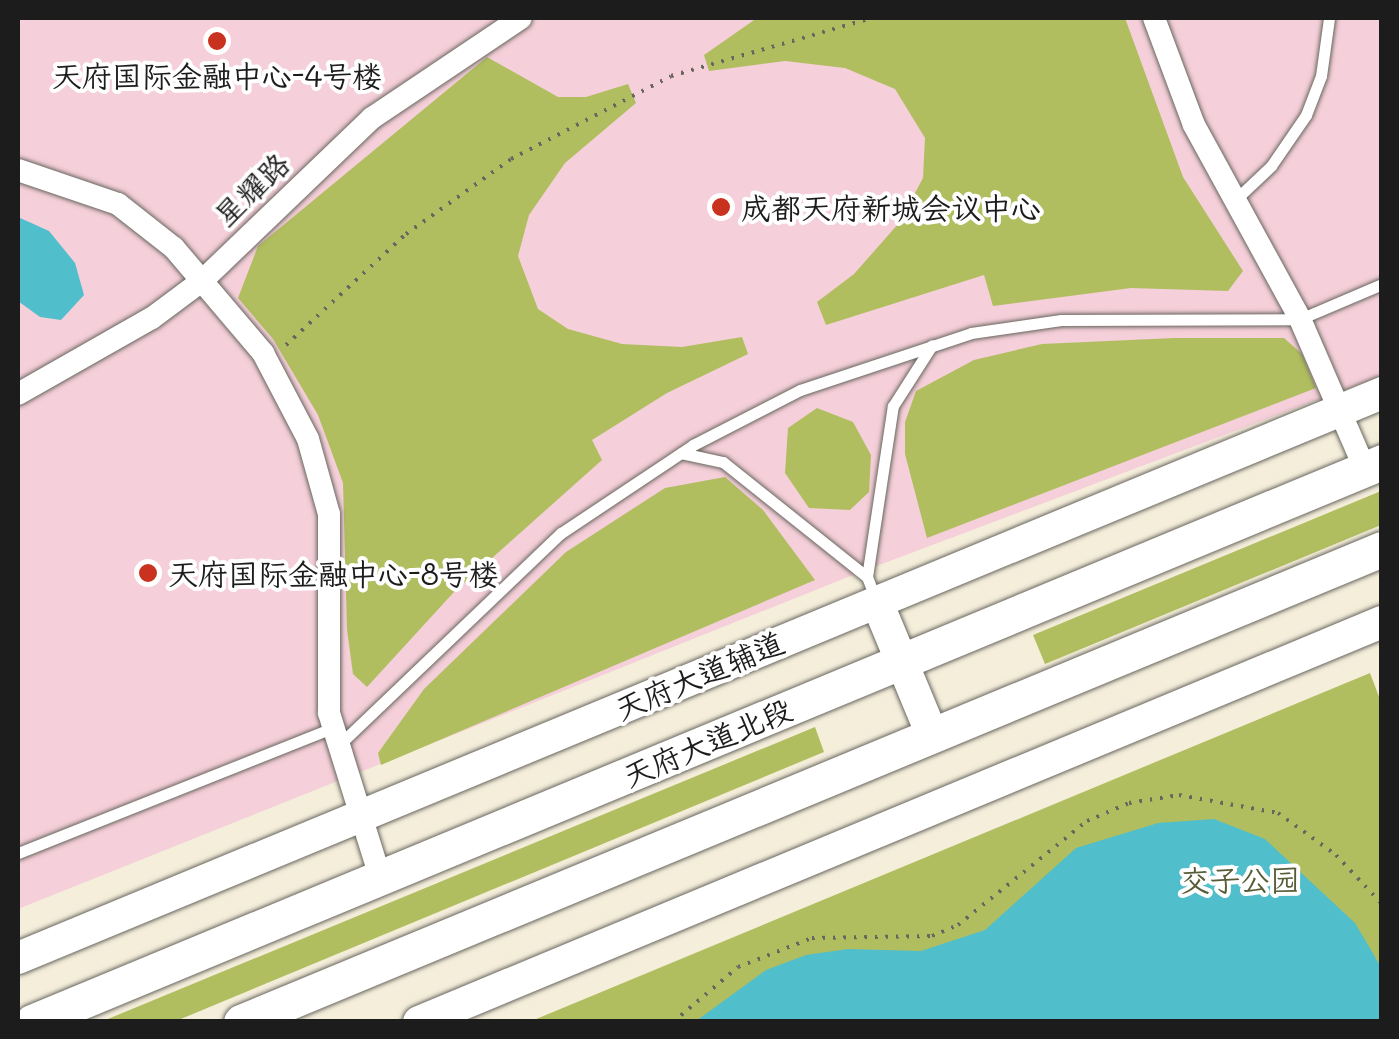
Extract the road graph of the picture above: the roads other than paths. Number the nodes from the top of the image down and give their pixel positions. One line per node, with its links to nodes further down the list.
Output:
1 (521, 18): 6 (street, 星耀路)
2 (1154, 18): 5 (street)
3 (1329, 18): 5 (lane)
4 (18, 170): 6 (street)
5 (1234, 201): 8 (street)
6 (203, 280): 11 (street, 星耀路); 20 (street)
7 (1382, 284): 8 (lane)
8 (1300, 319): 9 (lane); 12 (street)
9 (932, 346): 13 (lane); 16 (lane)
10 (1382, 392): 12 (street, 天府大道辅道)
11 (18, 394)
12 (1340, 410): 14 (street); 16 (street, 天府大道辅道)
13 (681, 453): 16 (lane); 20 (lane)
14 (1373, 465): 18 (main road, 天府大道北段)
15 (1382, 548): 19 (main road)
16 (872, 589): 18 (street); 21 (street, 天府大道辅道)
17 (1382, 622): 27 (street)
18 (902, 661): 19 (street); 23 (main road, 天府大道北段)
19 (932, 735): 26 (main road)
20 (335, 738): 21 (street); 22 (lane)
21 (358, 817): 23 (street); 24 (street, 天府大道辅道)
22 (18, 853)
23 (380, 877): 25 (main road, 天府大道北段)
24 (18, 958)
25 (32, 1022)
26 (241, 1022)
27 (419, 1022)

